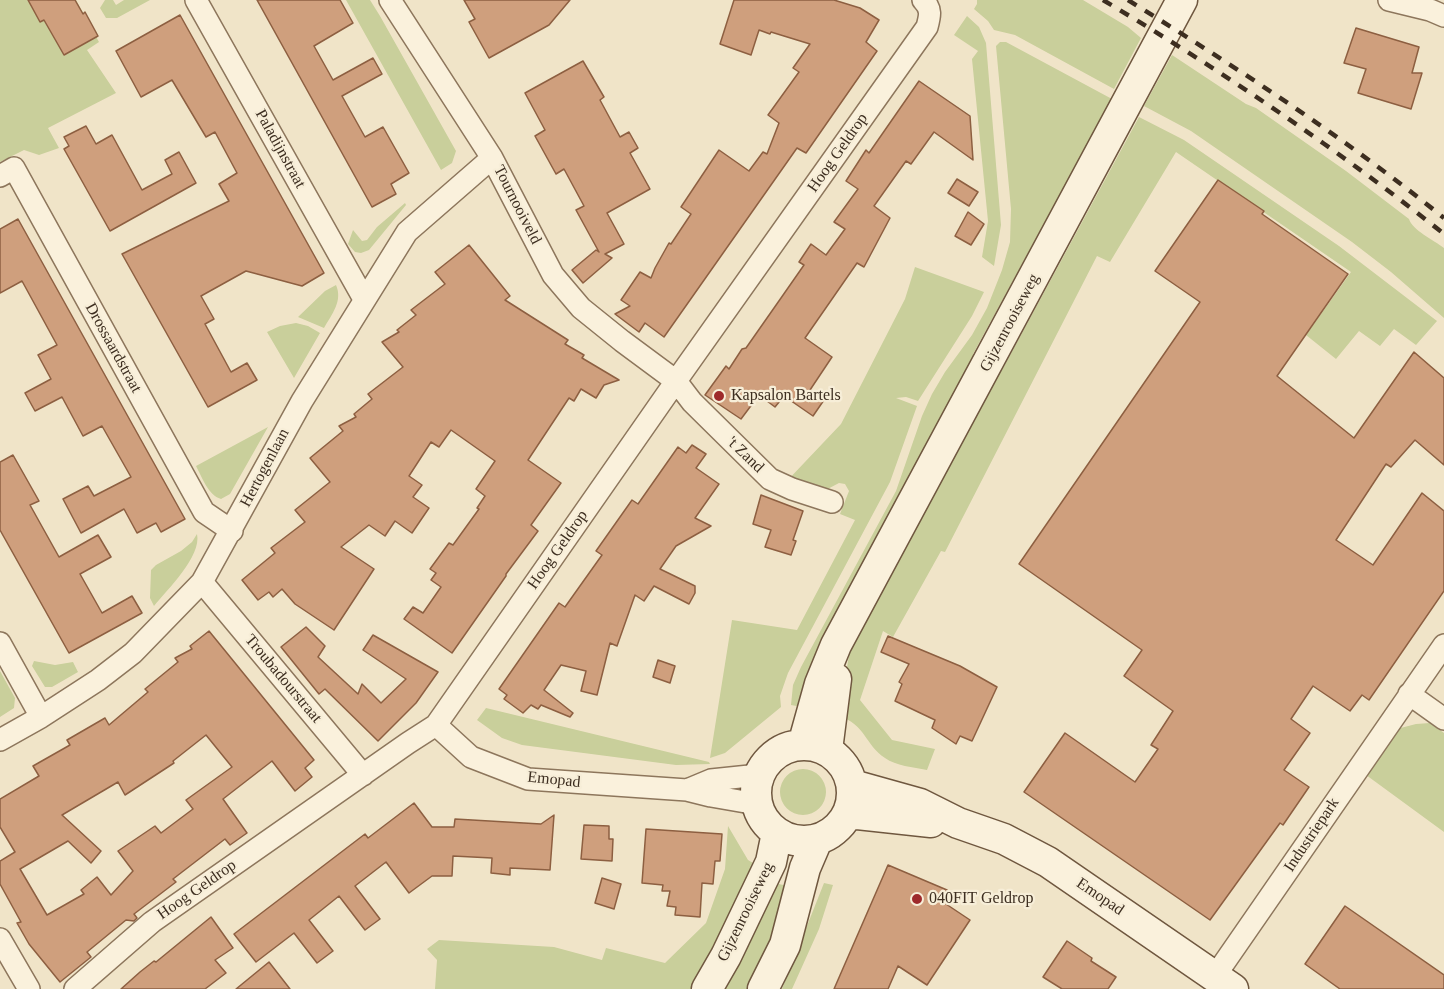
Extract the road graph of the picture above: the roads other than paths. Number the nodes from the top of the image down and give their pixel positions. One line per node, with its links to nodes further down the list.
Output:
1 (196, 0): 9 (street, Paladijnstraat)
2 (390, 0): 7 (street, Tournooiveld)
3 (1182, 0): 21 (main road, Gijzenrooiseweg)
4 (1389, 0): 6 (street)
5 (926, 4): 10 (street, Hoog Geldrop)
6 (1444, 16)
7 (492, 158): 9 (street, Hertogenlaan); 10 (street, Tournooiveld)
8 (0, 176): 12 (street, Drossaardstraat)
9 (364, 298): 12 (street, Hertogenlaan)
10 (676, 381): 11 (street, 't Zand); 19 (street, Hoog Geldrop)
11 (832, 502)
12 (232, 531): 13 (street, Hertogenlaan)
13 (202, 582): 17 (street, Hertogenlaan); 23 (street, Troubadourstraat)
14 (0, 643): 17 (street)
15 (1444, 645): 16 (street, Industriepark)
16 (1409, 694): 18 (street); 30 (street, Industriepark)
17 (41, 717): 20 (street, Hertogenlaan)
18 (1444, 719)
19 (436, 725): 23 (street, Hoog Geldrop); 24 (street, Emopad)
20 (0, 740)
21 (815, 747): 22 (main road); 25 (main road)
22 (759, 774): 24 (street, Emopad); 26 (main road)
23 (363, 775): 32 (street, Hoog Geldrop)
24 (687, 790): 26 (street, Emopad)
25 (850, 799): 28 (main road); 30 (main road, Emopad)
26 (757, 804): 27 (main road)
27 (777, 833): 28 (main road); 33 (main road, Gijzenrooiseweg)
28 (817, 840): 34 (main road)
29 (0, 939): 31 (street)
30 (1224, 983)
31 (29, 989)
32 (75, 989)
33 (707, 989)
34 (763, 989)

